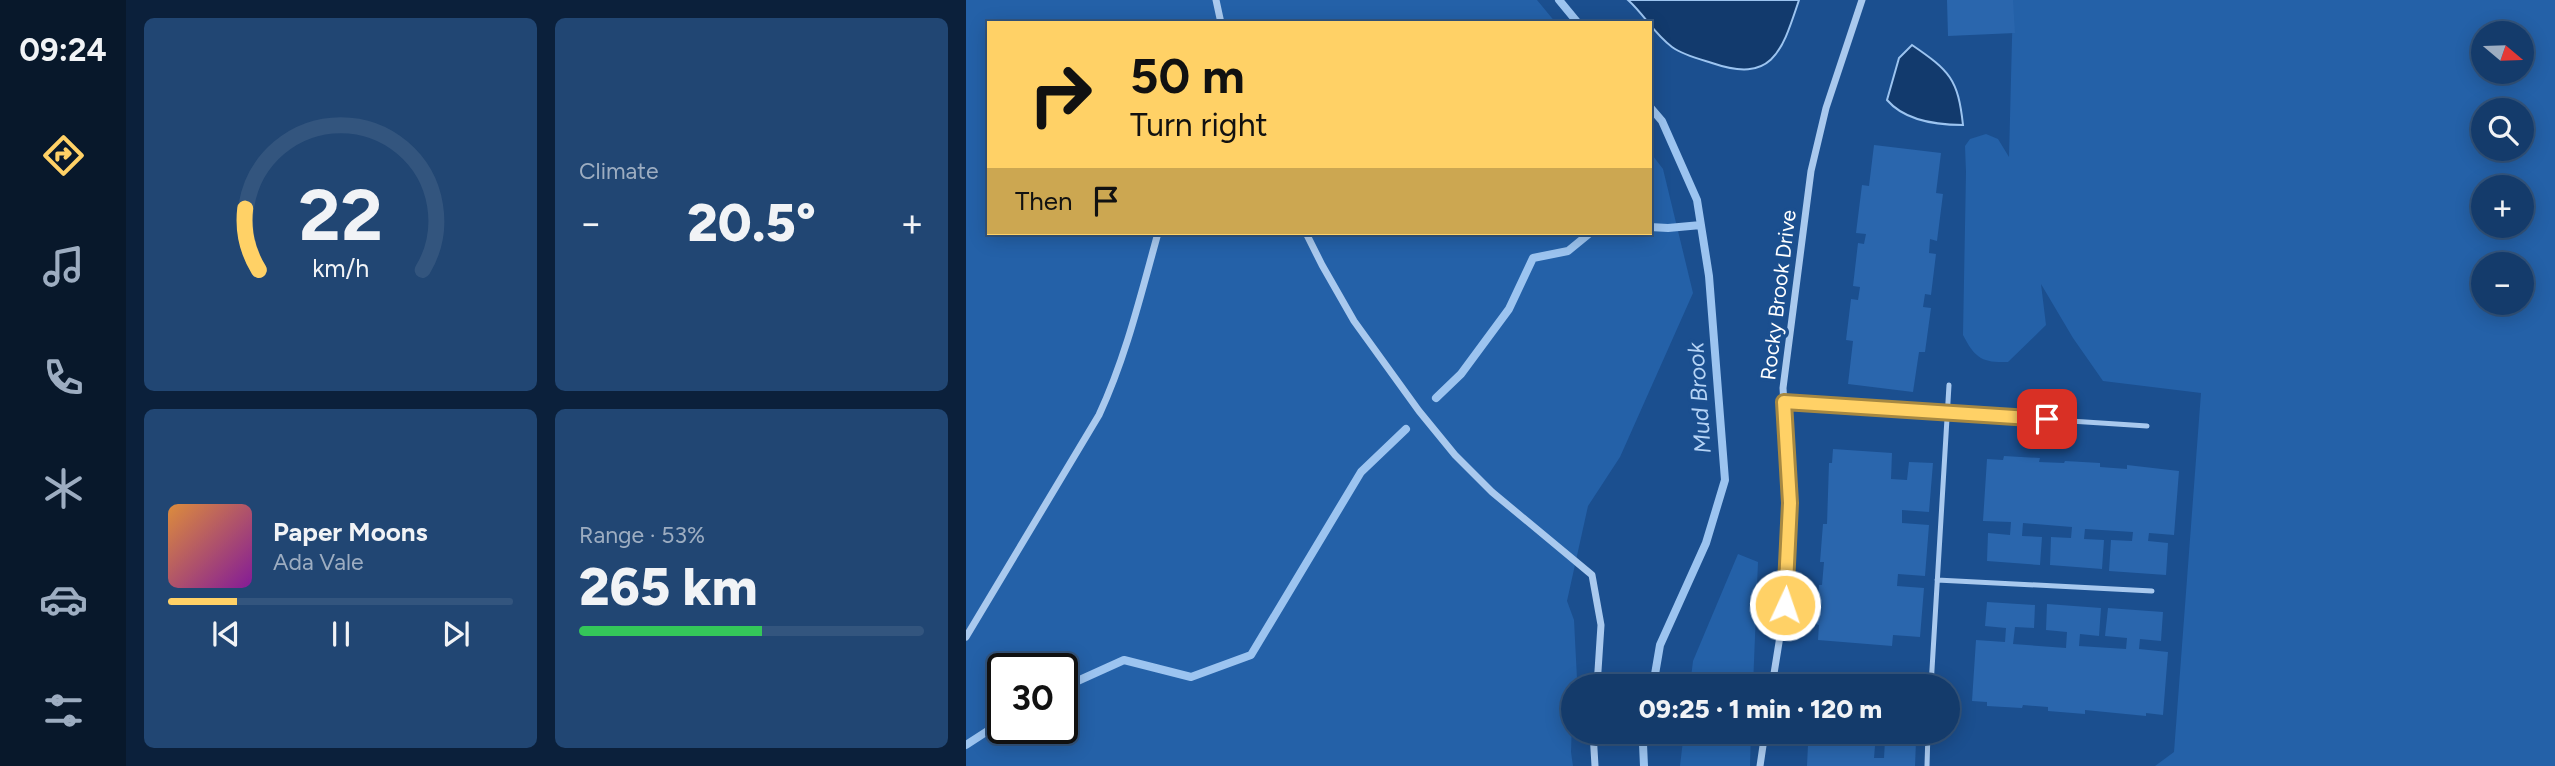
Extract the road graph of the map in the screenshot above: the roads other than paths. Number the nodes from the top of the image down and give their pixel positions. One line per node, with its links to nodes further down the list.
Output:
1 (1216, 0): 3 (street)
2 (1863, 0): 7 (street, Rocky Brook Drive)
3 (1221, 21)
4 (1157, 235): 12 (street)
5 (1307, 235): 13 (street)
6 (1949, 385): 8 (lane)
7 (1784, 402): 8 (lane); 14 (street, Rocky Brook Drive)
8 (1947, 412): 9 (lane); 10 (lane)
9 (2147, 426)
10 (1937, 579): 11 (lane); 15 (lane)
11 (2152, 591)
12 (966, 637)
13 (1598, 674)
14 (1775, 674)
15 (1932, 674)
16 (1594, 744): 19 (street)
17 (1763, 744): 20 (street)
18 (1928, 744): 21 (lane)
19 (1595, 766)
20 (1760, 766)
21 (1927, 766)

